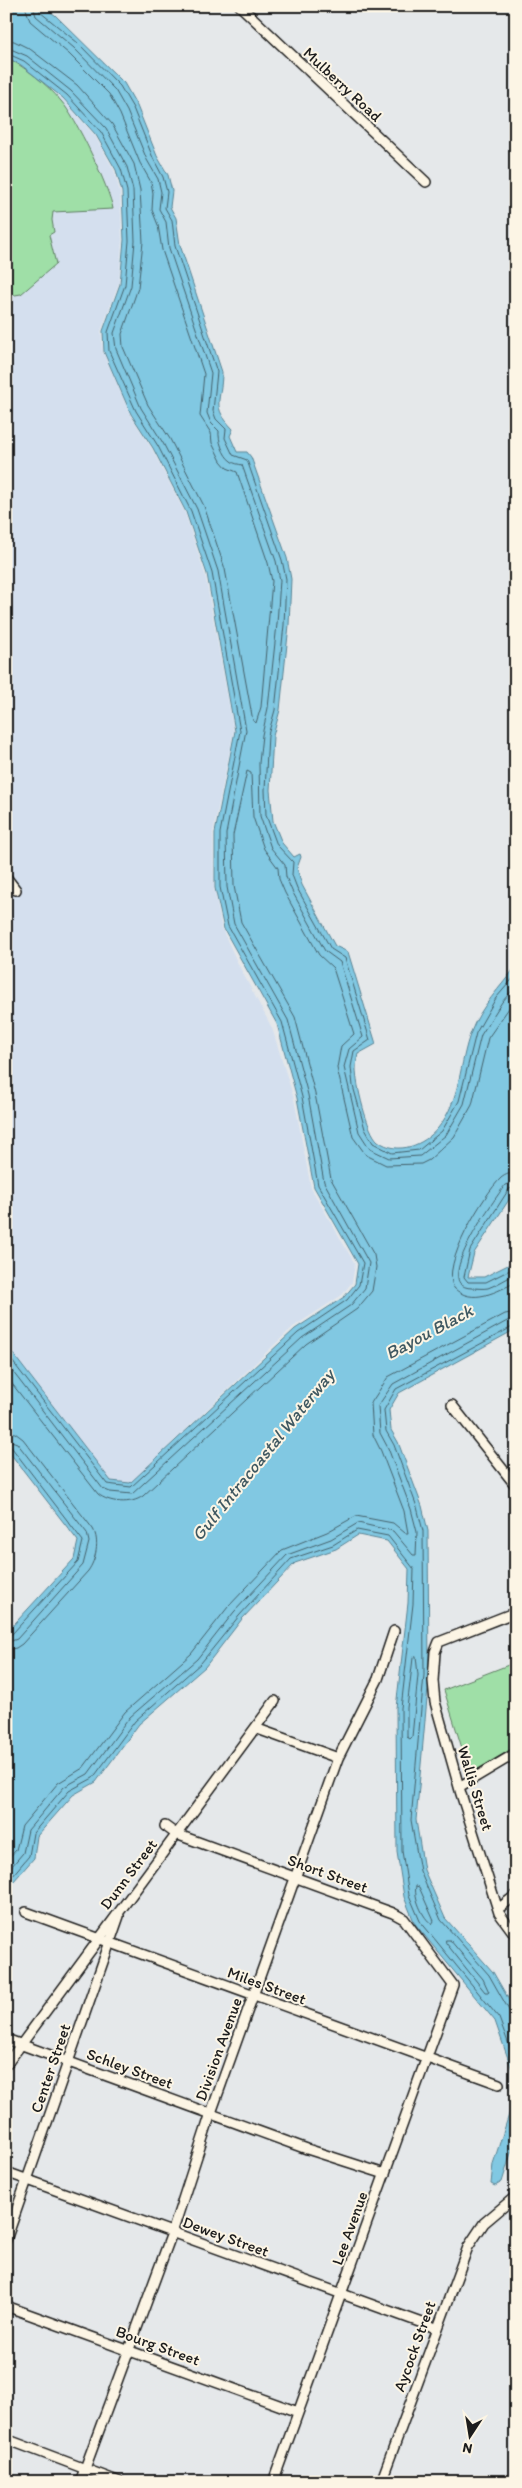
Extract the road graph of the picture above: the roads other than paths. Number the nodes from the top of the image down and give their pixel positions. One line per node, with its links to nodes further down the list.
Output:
1 (240, 6): 2 (street, Mulberry Road)
2 (426, 182)
3 (6, 877): 4 (street)
4 (16, 890)
5 (452, 1405): 6 (street)
6 (516, 1486)
7 (516, 1612): 13 (street, Wallis Street)
8 (394, 1630): 12 (street, Division Avenue)
9 (275, 1701): 10 (street, Dunn Street)
10 (255, 1728): 12 (street); 15 (street, Dunn Street)
11 (516, 1753): 13 (street)
12 (338, 1758): 16 (street, Division Avenue)
13 (459, 1787): 19 (street, Wallis Street)
14 (165, 1826): 15 (street, Short Street)
15 (176, 1834): 16 (street, Short Street); 18 (street, Dunn Street)
16 (297, 1878): 24 (street, Short Street); 25 (street, Division Avenue)
17 (516, 1895): 19 (street)
18 (123, 1906): 22 (street, Dunn Street); 23 (street, Center Street)
19 (498, 1909): 21 (street, Wallis Street)
20 (26, 1912): 22 (street, Miles Street)
21 (516, 1936)
22 (99, 1939): 23 (street, Miles Street); 27 (street, Dunn Street)
23 (110, 1943): 25 (street, Miles Street); 29 (street, Center Street)
24 (453, 1985): 28 (street, Lee Avenue)
25 (254, 1996): 28 (street, Miles Street); 32 (street, Division Avenue)
26 (6, 2039): 27 (street, Schley Street)
27 (21, 2044): 29 (street, Schley Street); 30 (street, Dunn Street)
28 (426, 2057): 31 (street, Miles Street); 34 (street, Lee Avenue)
29 (67, 2061): 32 (street, Schley Street); 35 (street, Center Street)
30 (6, 2065)
31 (499, 2084)
32 (211, 2113): 34 (street, Schley Street); 37 (street, Division Avenue)
33 (6, 2172): 35 (street, Dewey Street)
34 (385, 2174): 39 (street, Lee Avenue)
35 (28, 2179): 37 (street, Dewey Street); 38 (street, Center Street)
36 (516, 2196): 41 (street, Aycock Street)
37 (172, 2233): 39 (street, Dewey Street); 42 (street, Division Avenue)
38 (6, 2240)
39 (342, 2294): 41 (street, Dewey Street); 43 (street, Lee Avenue)
40 (6, 2306): 42 (street, Bourg Street)
41 (436, 2328): 49 (street, Aycock Street)
42 (128, 2350): 43 (street, Bourg Street); 45 (street, Division Avenue)
43 (298, 2412): 48 (street, Lee Avenue)
44 (6, 2440): 45 (street)
45 (85, 2469): 46 (street, Division Avenue); 47 (street)
46 (80, 2482)
47 (120, 2482)
48 (273, 2482)
49 (381, 2482)

